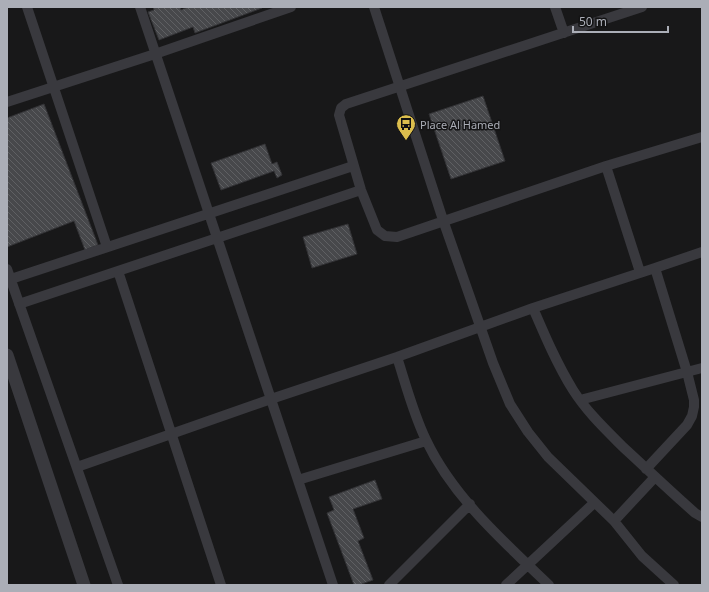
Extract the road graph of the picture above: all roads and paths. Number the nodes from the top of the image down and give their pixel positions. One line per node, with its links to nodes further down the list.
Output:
1 (27, 7): 9 (street)
2 (140, 7): 8 (street)
3 (291, 7): 8 (street)
4 (374, 7): 10 (street)
5 (555, 7): 7 (street)
6 (642, 7): 7 (street)
7 (564, 33): 10 (street)
8 (155, 54): 9 (street); 16 (street)
9 (54, 87): 11 (street); 19 (street)
10 (400, 87): 13 (street); 17 (street)
11 (7, 102)
12 (702, 137): 14 (street)
13 (353, 166): 15 (street); 16 (street)
14 (606, 166): 17 (street); 24 (street)
15 (361, 190): 17 (street); 18 (street)
16 (209, 213): 18 (street); 19 (street)
17 (443, 220): 28 (street)
18 (218, 239): 23 (street); 33 (street)
19 (107, 248): 25 (street)
20 (702, 252): 21 (street)
21 (655, 268): 24 (street); 32 (street)
22 (7, 269): 25 (street)
23 (118, 271): 26 (street); 35 (street)
24 (640, 272): 27 (street)
25 (11, 279): 26 (street)
26 (19, 304): 37 (street)
27 (533, 308): 28 (street); 34 (street)
28 (481, 328): 30 (street); 41 (street)
29 (7, 355): 46 (street)
30 (397, 357): 33 (street); 36 (street)
31 (702, 368): 32 (street)
32 (687, 372): 34 (street); 38 (street)
33 (271, 399): 35 (street); 40 (street)
34 (580, 400): 38 (street)
35 (172, 433): 37 (street); 48 (street)
36 (426, 441): 40 (street); 42 (street)
37 (77, 467): 47 (street)
38 (646, 469): 39 (street)
39 (655, 477): 43 (street); 44 (street)
40 (298, 480): 49 (street)
41 (594, 503): 44 (street); 45 (street)
42 (470, 504): 45 (street); 50 (street)
43 (702, 517)
44 (614, 521): 53 (street)
45 (527, 564): 51 (street); 52 (street)
46 (84, 585)
47 (118, 585)
48 (221, 585)
49 (333, 585)
50 (389, 585)
51 (506, 585)
52 (549, 585)
53 (674, 585)

